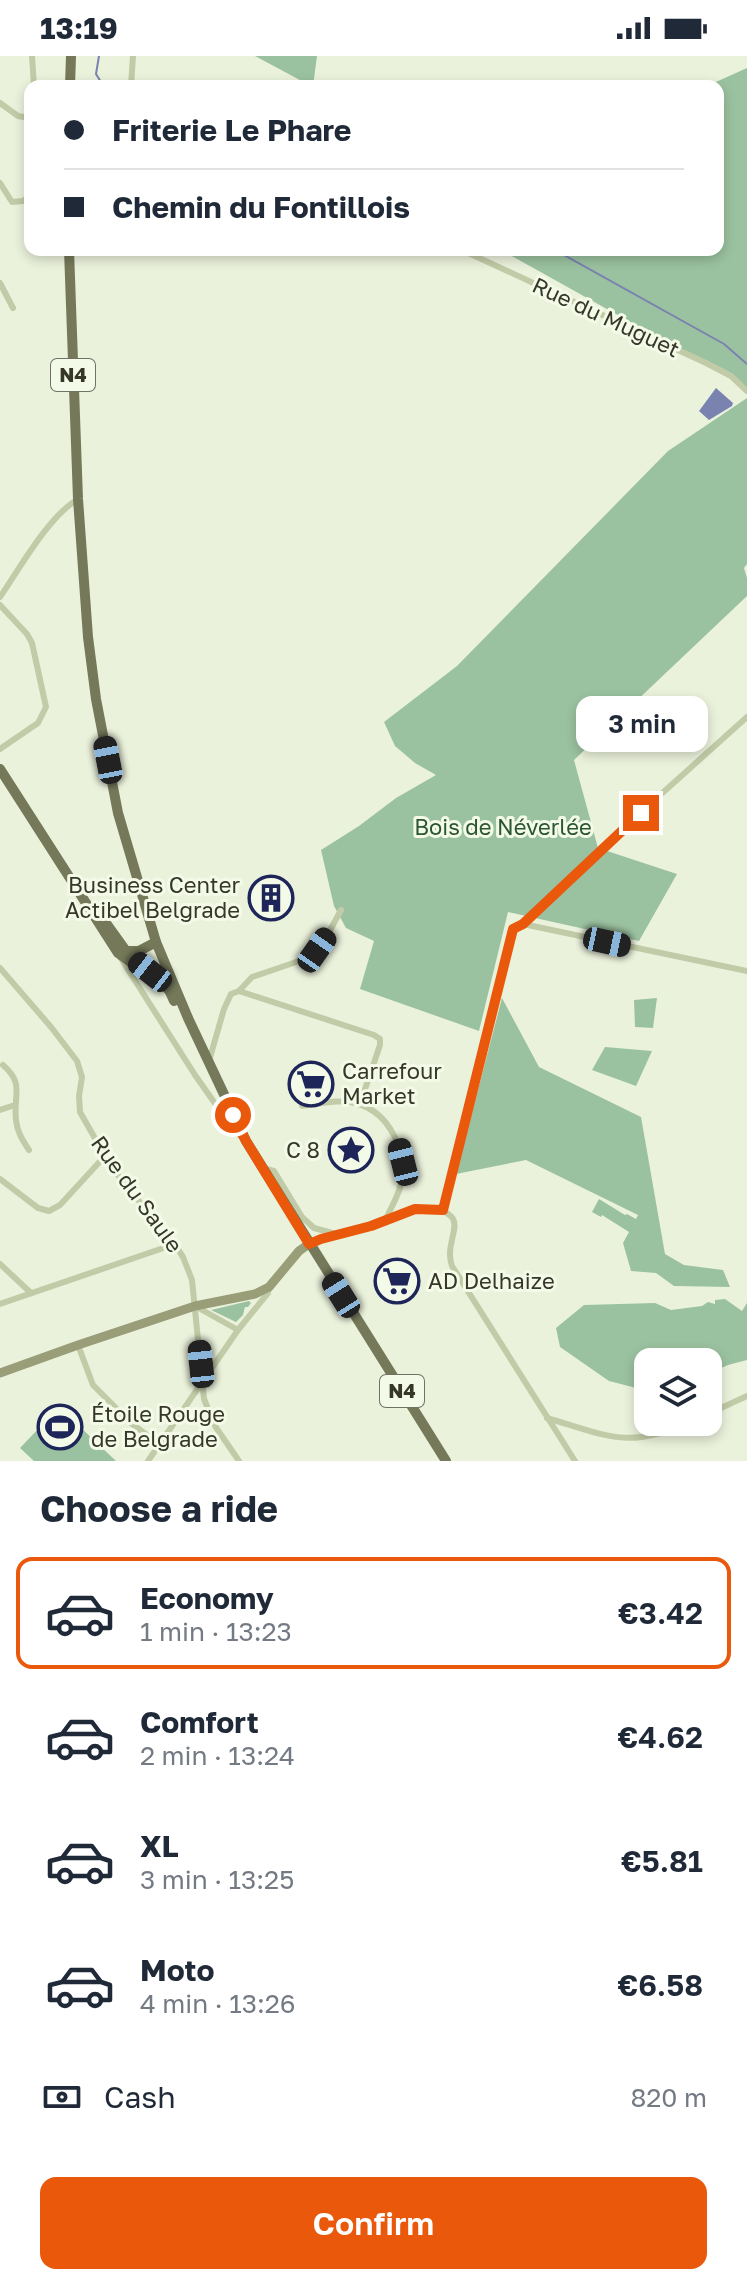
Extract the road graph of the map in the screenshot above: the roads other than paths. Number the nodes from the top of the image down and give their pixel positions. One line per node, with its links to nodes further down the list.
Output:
1 (32, 56): 4 (street)
2 (71, 56): 5 (main road)
3 (133, 56): 6 (street)
4 (34, 80)
5 (70, 80)
6 (131, 80)
7 (0, 103): 8 (street)
8 (24, 117)
9 (0, 183): 10 (street)
10 (24, 200)
11 (69, 256): 16 (main road, N4)
12 (475, 256): 15 (street, Rue du Muguet)
13 (0, 283): 14 (street)
14 (13, 308)
15 (747, 391)
16 (78, 499): 17 (street); 24 (main road, N4)
17 (0, 597)
18 (0, 605): 20 (street)
19 (747, 717): 23 (street)
20 (0, 749)
21 (0, 768): 25 (main road); 25 (main road)
22 (341, 910): 29 (street)
23 (523, 924): 27 (street); 42 (street)
24 (156, 942): 25 (main road); 28 (main road, N4)
25 (122, 952): 28 (main road); 30 (main road); 37 (street)
26 (0, 968): 39 (street, Rue du Saule)
27 (747, 971)
28 (175, 988): 30 (main road, N4)
29 (239, 991): 31 (street); 33 (street)
30 (188, 1018): 31 (main road, N4)
31 (209, 1062): 37 (main road, N4)
32 (3, 1065): 34 (street)
33 (360, 1104): 35 (street); 43 (street)
34 (15, 1105): 36 (street); 38 (street)
35 (302, 1106)
36 (0, 1110)
37 (246, 1141): 40 (main road, N4)
38 (29, 1150)
39 (105, 1156): 41 (street); 45 (street, Rue du Saule)
40 (262, 1167): 44 (street); 46 (main road, N4)
41 (0, 1179)
42 (443, 1210): 43 (street); 58 (street)
43 (386, 1219): 44 (street)
44 (340, 1235): 46 (street)
45 (175, 1244): 49 (street); 51 (street, Rue du Saule)
46 (309, 1244): 48 (street); 63 (main road, N4)
47 (0, 1264): 49 (street)
48 (269, 1287): 51 (street); 52 (street)
49 (31, 1293): 50 (street)
50 (0, 1304)
51 (195, 1306): 52 (street); 53 (street); 55 (street, Rue du Saule)
52 (238, 1330): 55 (street)
53 (78, 1345): 54 (street); 60 (street)
54 (0, 1373)
55 (203, 1381): 60 (street); 62 (street, Rue du Saule)
56 (747, 1396): 57 (street)
57 (722, 1408)
58 (547, 1418): 59 (street); 64 (street)
59 (649, 1436)
60 (160, 1445): 61 (street)
61 (148, 1461)
62 (239, 1461)
63 (446, 1461)
64 (575, 1461)

